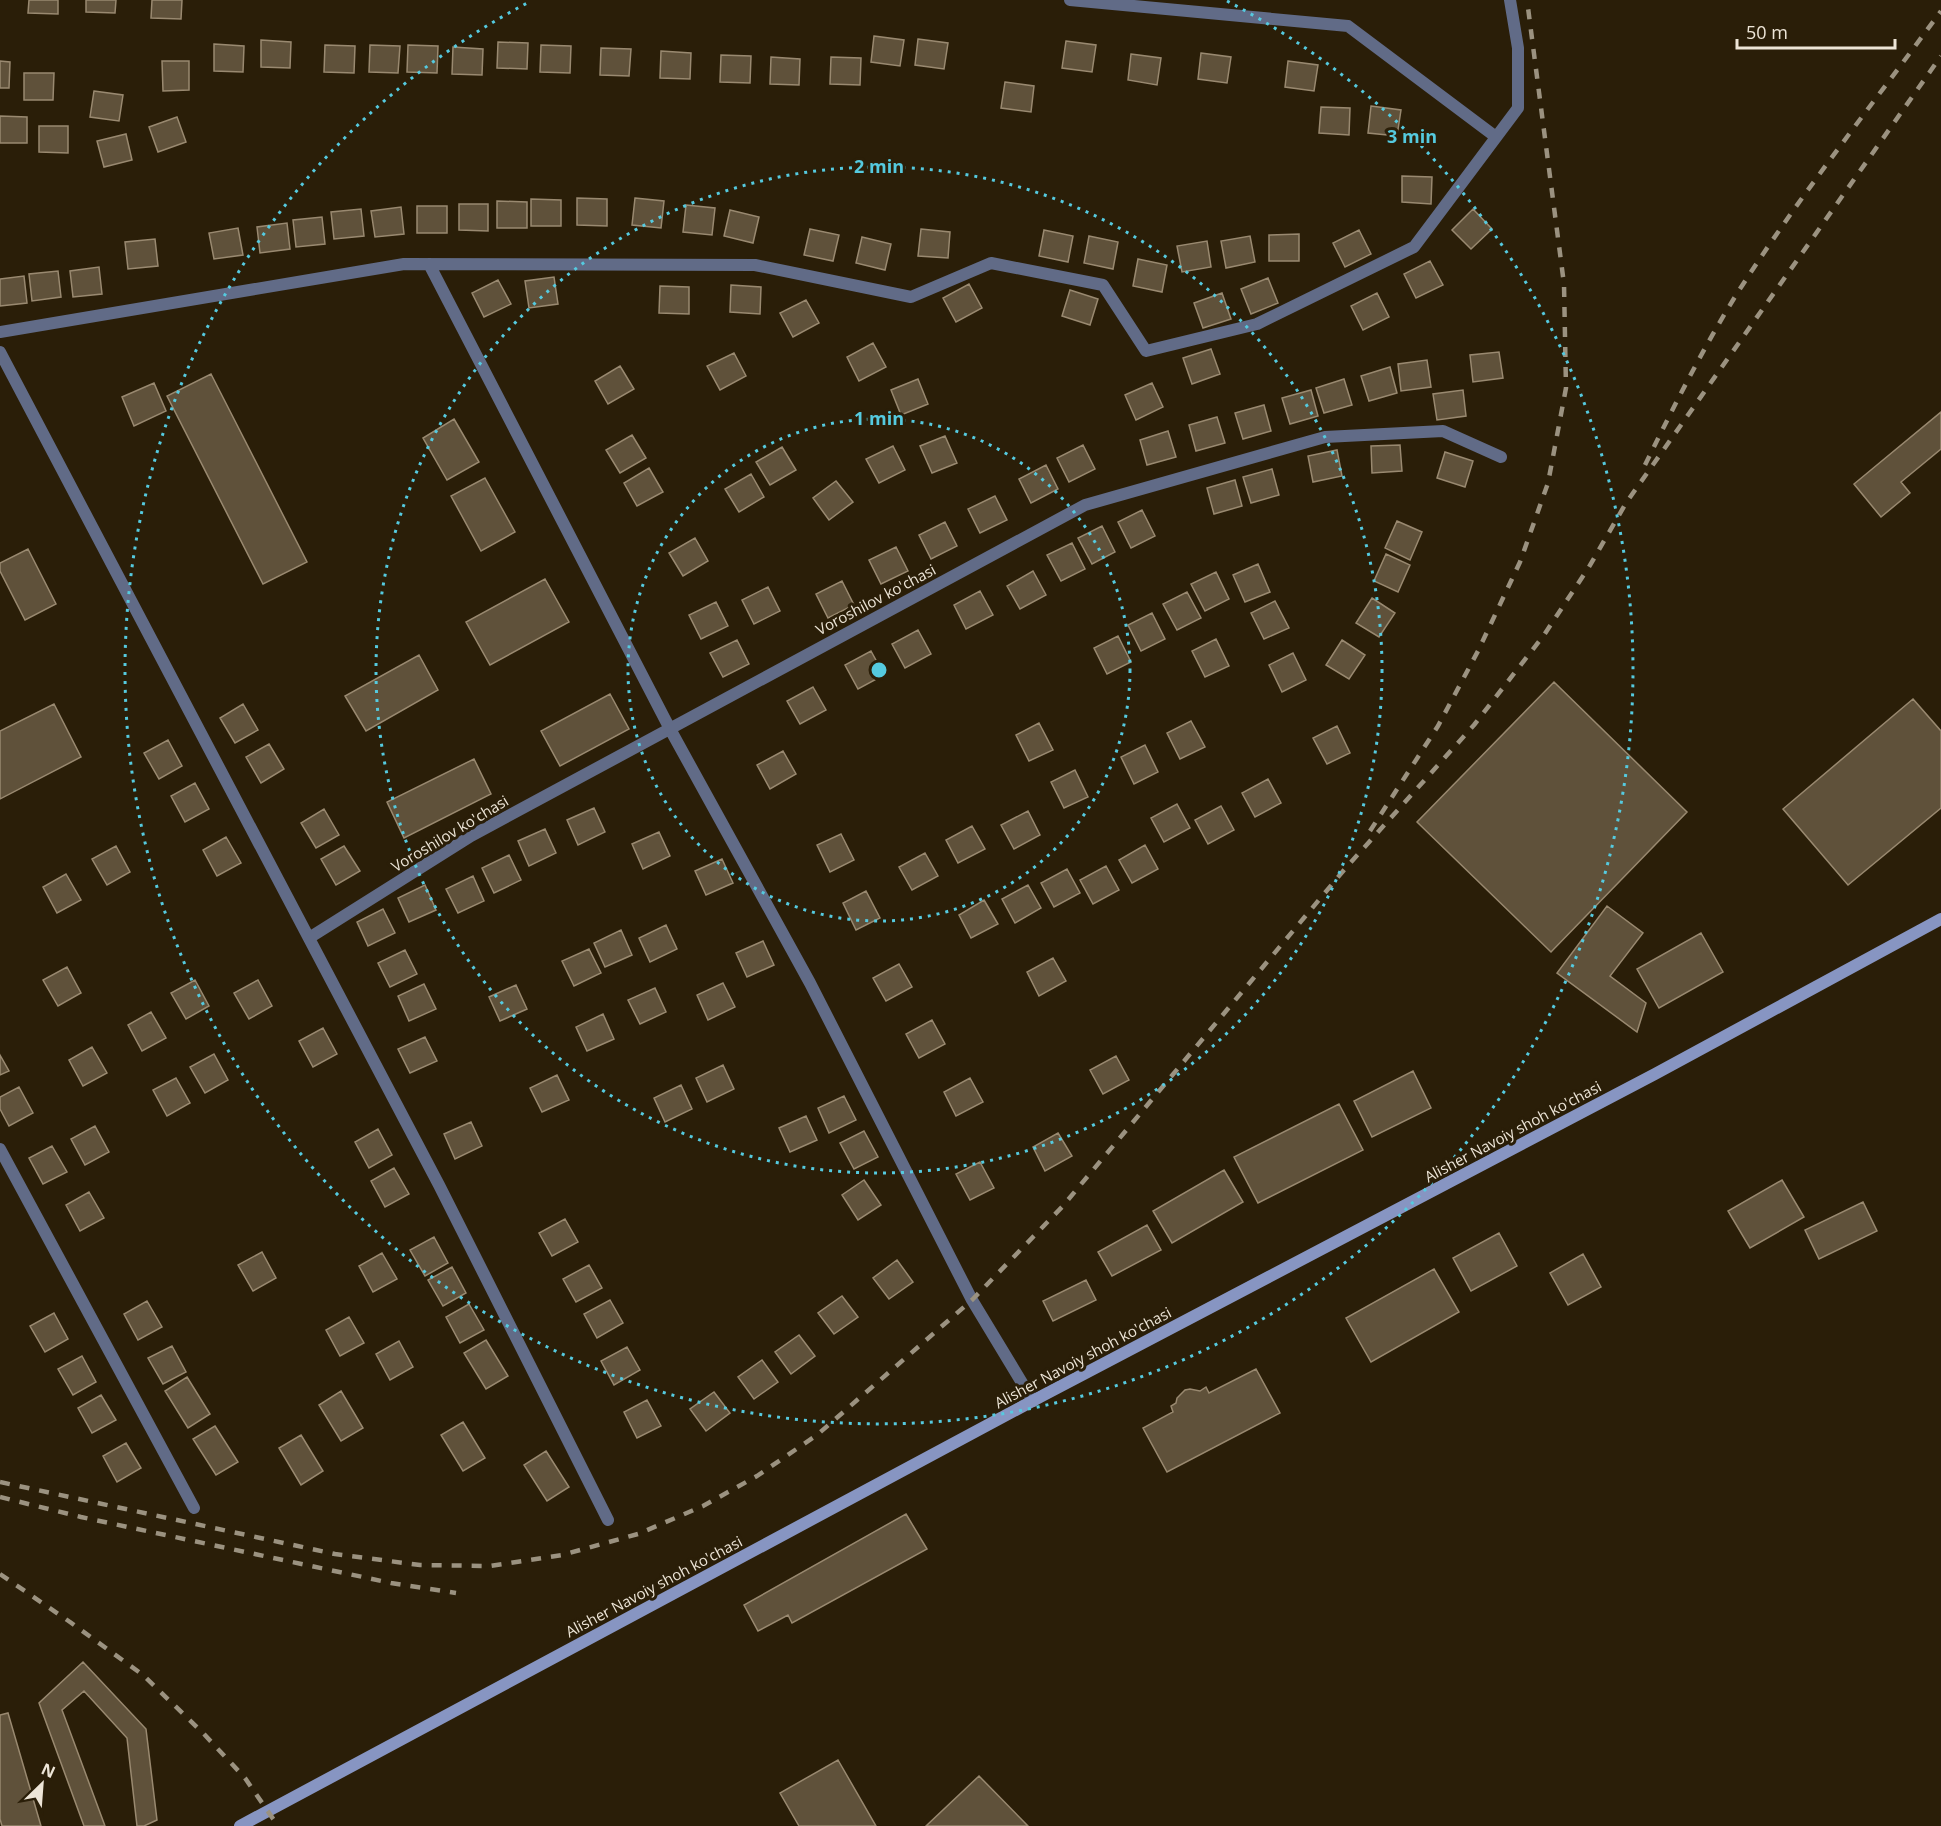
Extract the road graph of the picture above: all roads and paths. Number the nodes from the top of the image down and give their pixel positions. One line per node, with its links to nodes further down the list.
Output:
1 (1070, 0): 3 (street)
2 (1510, 0): 3 (street)
3 (1496, 137): 4 (street)
4 (429, 264): 5 (street); 8 (street)
5 (0, 332)
6 (0, 352): 10 (street)
7 (1501, 457): 8 (street, Voroshilov ko'chasi)
8 (670, 729): 10 (street, Voroshilov ko'chasi); 12 (street)
9 (1941, 919): 12 (street, Alisher Navoiy shoh ko'chasi)
10 (309, 938): 14 (street)
11 (0, 1149): 13 (street)
12 (1034, 1401): 15 (street, Alisher Navoiy shoh ko'chasi)
13 (194, 1508)
14 (608, 1520)
15 (240, 1826)

